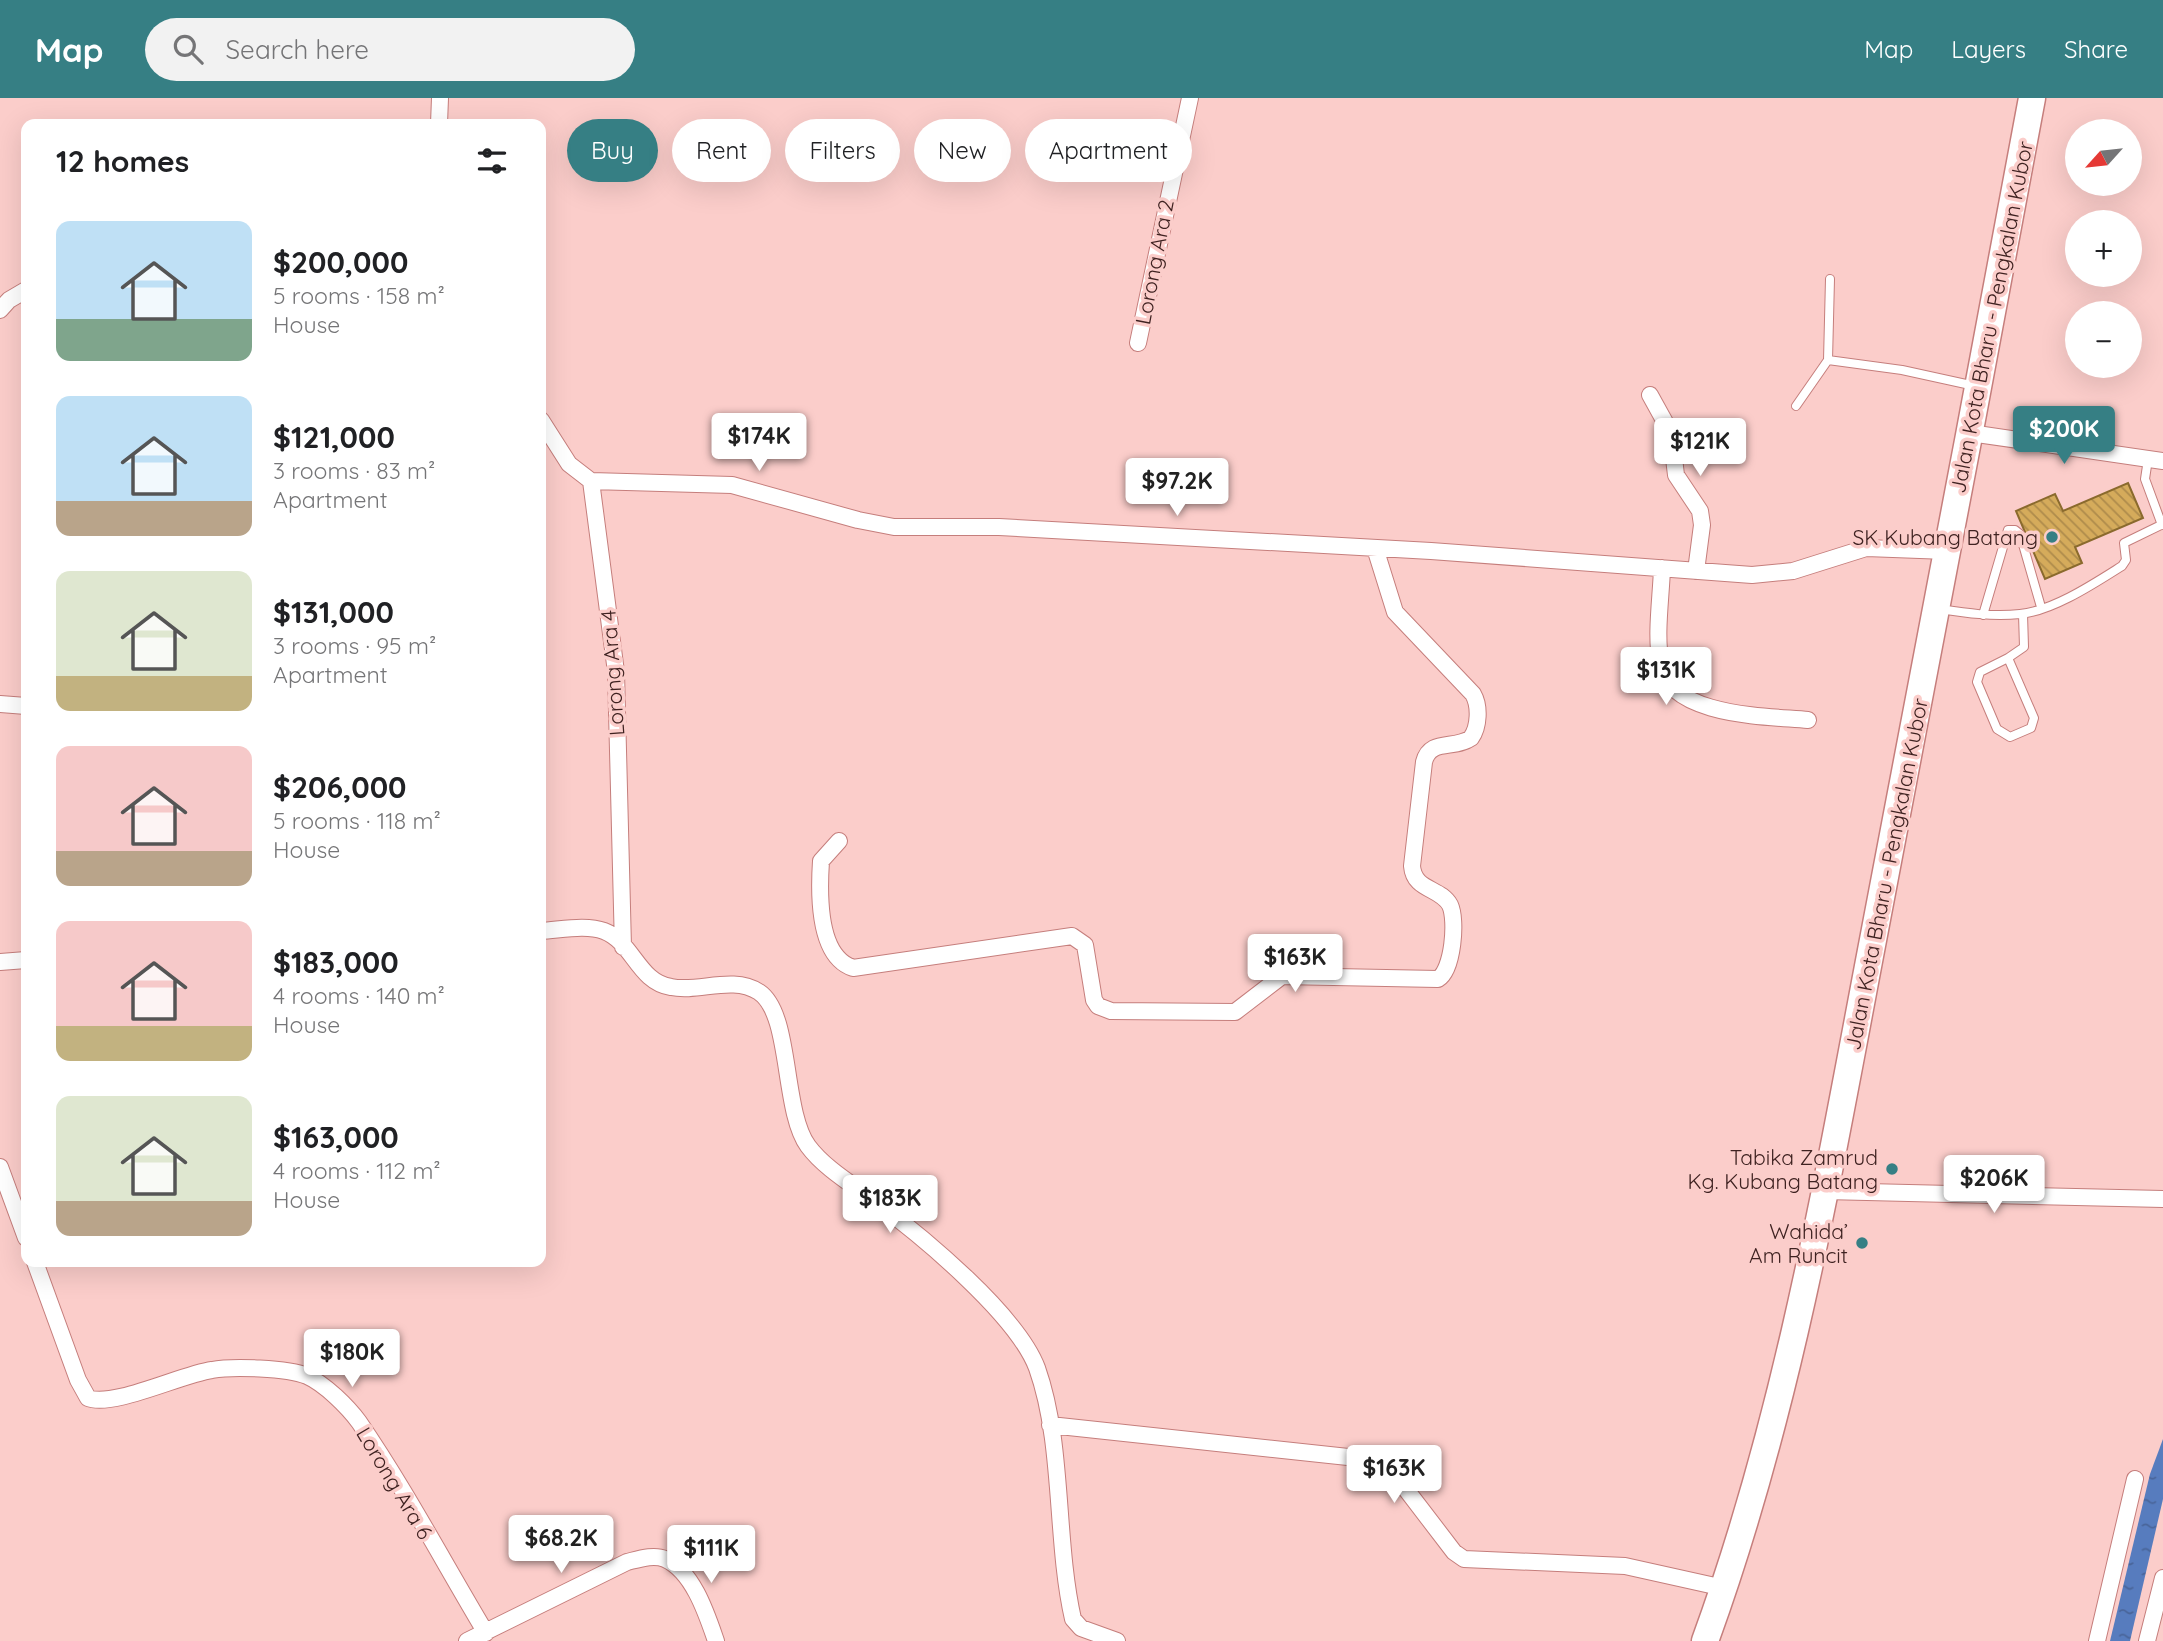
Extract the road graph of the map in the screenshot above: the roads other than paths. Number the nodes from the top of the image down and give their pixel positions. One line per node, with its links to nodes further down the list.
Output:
1 (440, 98): 4 (street)
2 (1190, 98): 8 (street, Lorong Ara 2)
3 (2032, 98): 10 (main road, Jalan Kota Bharu - Pengkalan Kubor)
4 (439, 119)
5 (1830, 279): 9 (lane)
6 (21, 293): 7 (street)
7 (0, 310)
8 (1138, 343)
9 (1828, 360): 10 (lane); 12 (lane)
10 (1978, 387): 14 (main road, Jalan Kota Bharu - Pengkalan Kubor)
11 (1650, 395): 21 (street)
12 (1796, 406)
13 (546, 427): 16 (street)
14 (1969, 433): 15 (street); 19 (main road, Jalan Kota Bharu - Pengkalan Kubor)
15 (2156, 460): 17 (lane)
16 (591, 481): 18 (street); 32 (street, Lorong Ara 4)
17 (2162, 524): 22 (lane)
18 (1375, 548): 20 (street); 30 (street)
19 (1947, 551): 21 (street); 23 (main road, Jalan Kota Bharu - Pengkalan Kubor)
20 (1662, 568): 21 (street); 29 (street)
21 (1696, 570)
22 (2041, 607): 24 (lane); 25 (lane)
23 (1936, 608): 25 (lane); 36 (main road, Jalan Kota Bharu - Pengkalan Kubor)
24 (2023, 614): 25 (lane); 26 (lane)
25 (1983, 615)
26 (2008, 659): 26 (lane)
27 (0, 704): 28 (street)
28 (21, 706)
29 (1808, 720)
30 (839, 841)
31 (546, 931): 32 (street)
32 (623, 947): 41 (street)
33 (21, 960): 34 (street)
34 (0, 962)
35 (0, 1167): 38 (street)
36 (1825, 1191): 37 (street); 44 (main road, Jalan Kota Bharu - Pengkalan Kubor)
37 (2163, 1199)
38 (5, 1200): 39 (street)
39 (21, 1229)
40 (37, 1267): 45 (street, Lorong Ara 6)
41 (1050, 1425): 44 (street); 48 (street)
42 (2135, 1479): 50 (street)
43 (2163, 1577): 51 (street)
44 (1724, 1587): 49 (main road, Jalan Kota Bharu - Pengkalan Kubor)
45 (486, 1633): 46 (street); 47 (street)
46 (467, 1641)
47 (716, 1641)
48 (1117, 1641)
49 (1705, 1641)
50 (2097, 1641)
51 (2147, 1641)

